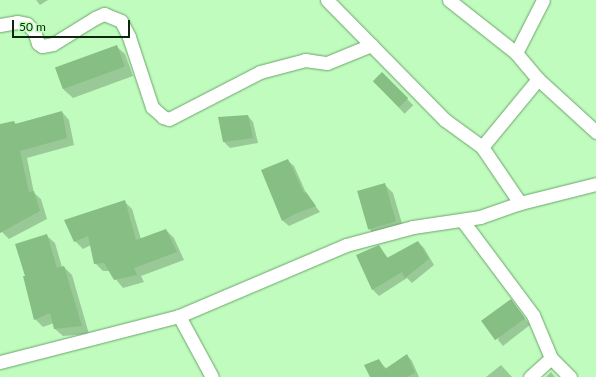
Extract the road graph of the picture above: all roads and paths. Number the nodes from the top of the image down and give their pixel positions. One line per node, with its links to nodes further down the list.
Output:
1 (327, 0): 5 (street)
2 (449, 0): 6 (street)
3 (543, 0): 6 (street)
4 (0, 26): 5 (street)
5 (371, 46): 9 (street)
6 (516, 53): 7 (street)
7 (538, 79): 8 (street); 9 (street)
8 (596, 132)
9 (482, 147): 11 (street)
10 (596, 184): 11 (street)
11 (520, 203): 12 (street)
12 (462, 220): 13 (street); 14 (street)
13 (179, 316): 15 (street); 16 (street)
14 (551, 358): 17 (street); 18 (street)
15 (0, 362)
16 (212, 377)
17 (530, 377)
18 (570, 377)

